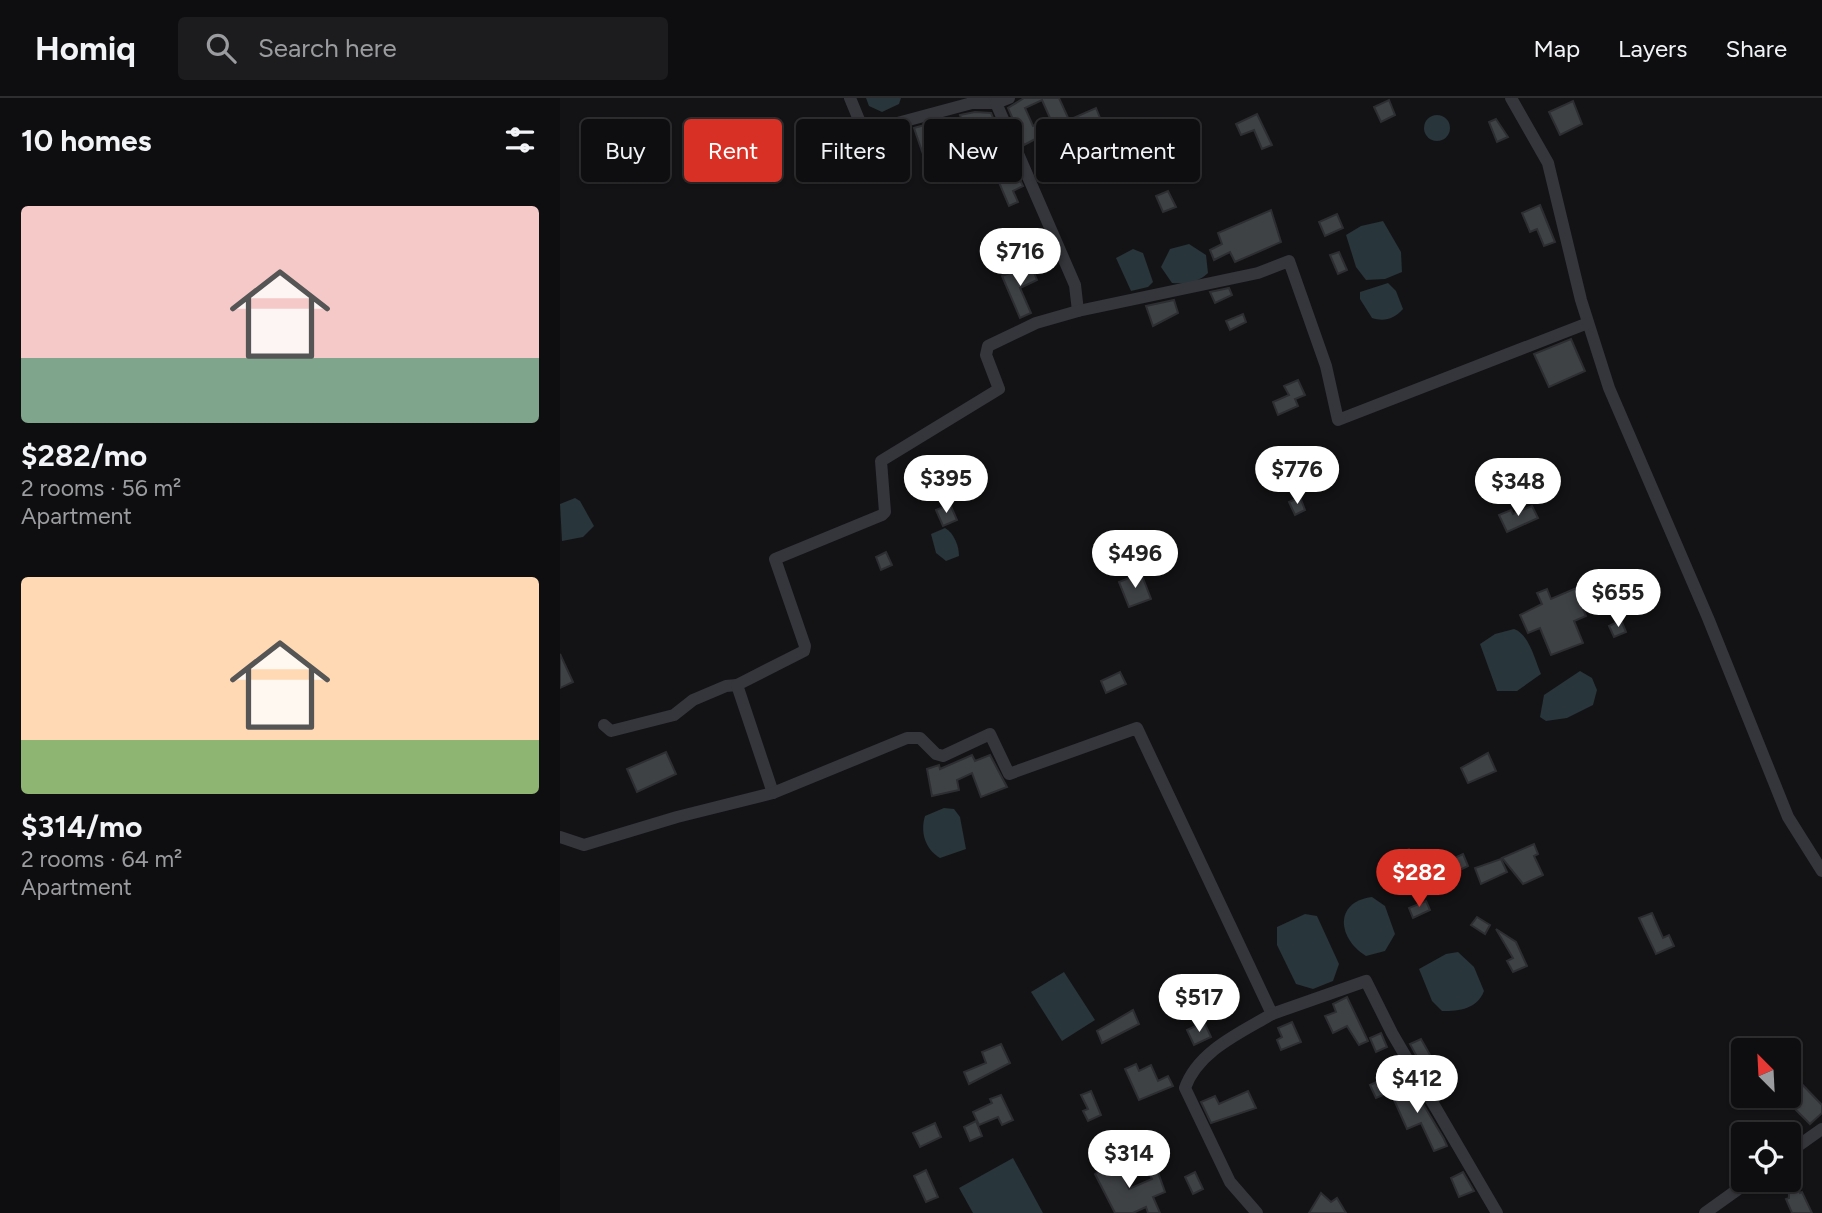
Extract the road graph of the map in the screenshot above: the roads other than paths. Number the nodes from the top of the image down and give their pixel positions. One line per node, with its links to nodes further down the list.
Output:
1 (850, 98): 4 (street)
2 (1009, 98): 4 (street)
3 (1511, 98): 6 (street)
4 (996, 103): 5 (street)
5 (1078, 311): 6 (street); 7 (street)
6 (1588, 323): 11 (street)
7 (737, 685): 8 (street); 9 (street)
8 (604, 724)
9 (773, 793): 10 (street); 12 (street)
10 (560, 837)
11 (1822, 871)
12 (1272, 1014): 16 (street); 17 (street)
13 (1822, 1129): 14 (street)
14 (1801, 1144)
15 (1734, 1192): 18 (street)
16 (1257, 1213)
17 (1497, 1213)
18 (1705, 1213)

